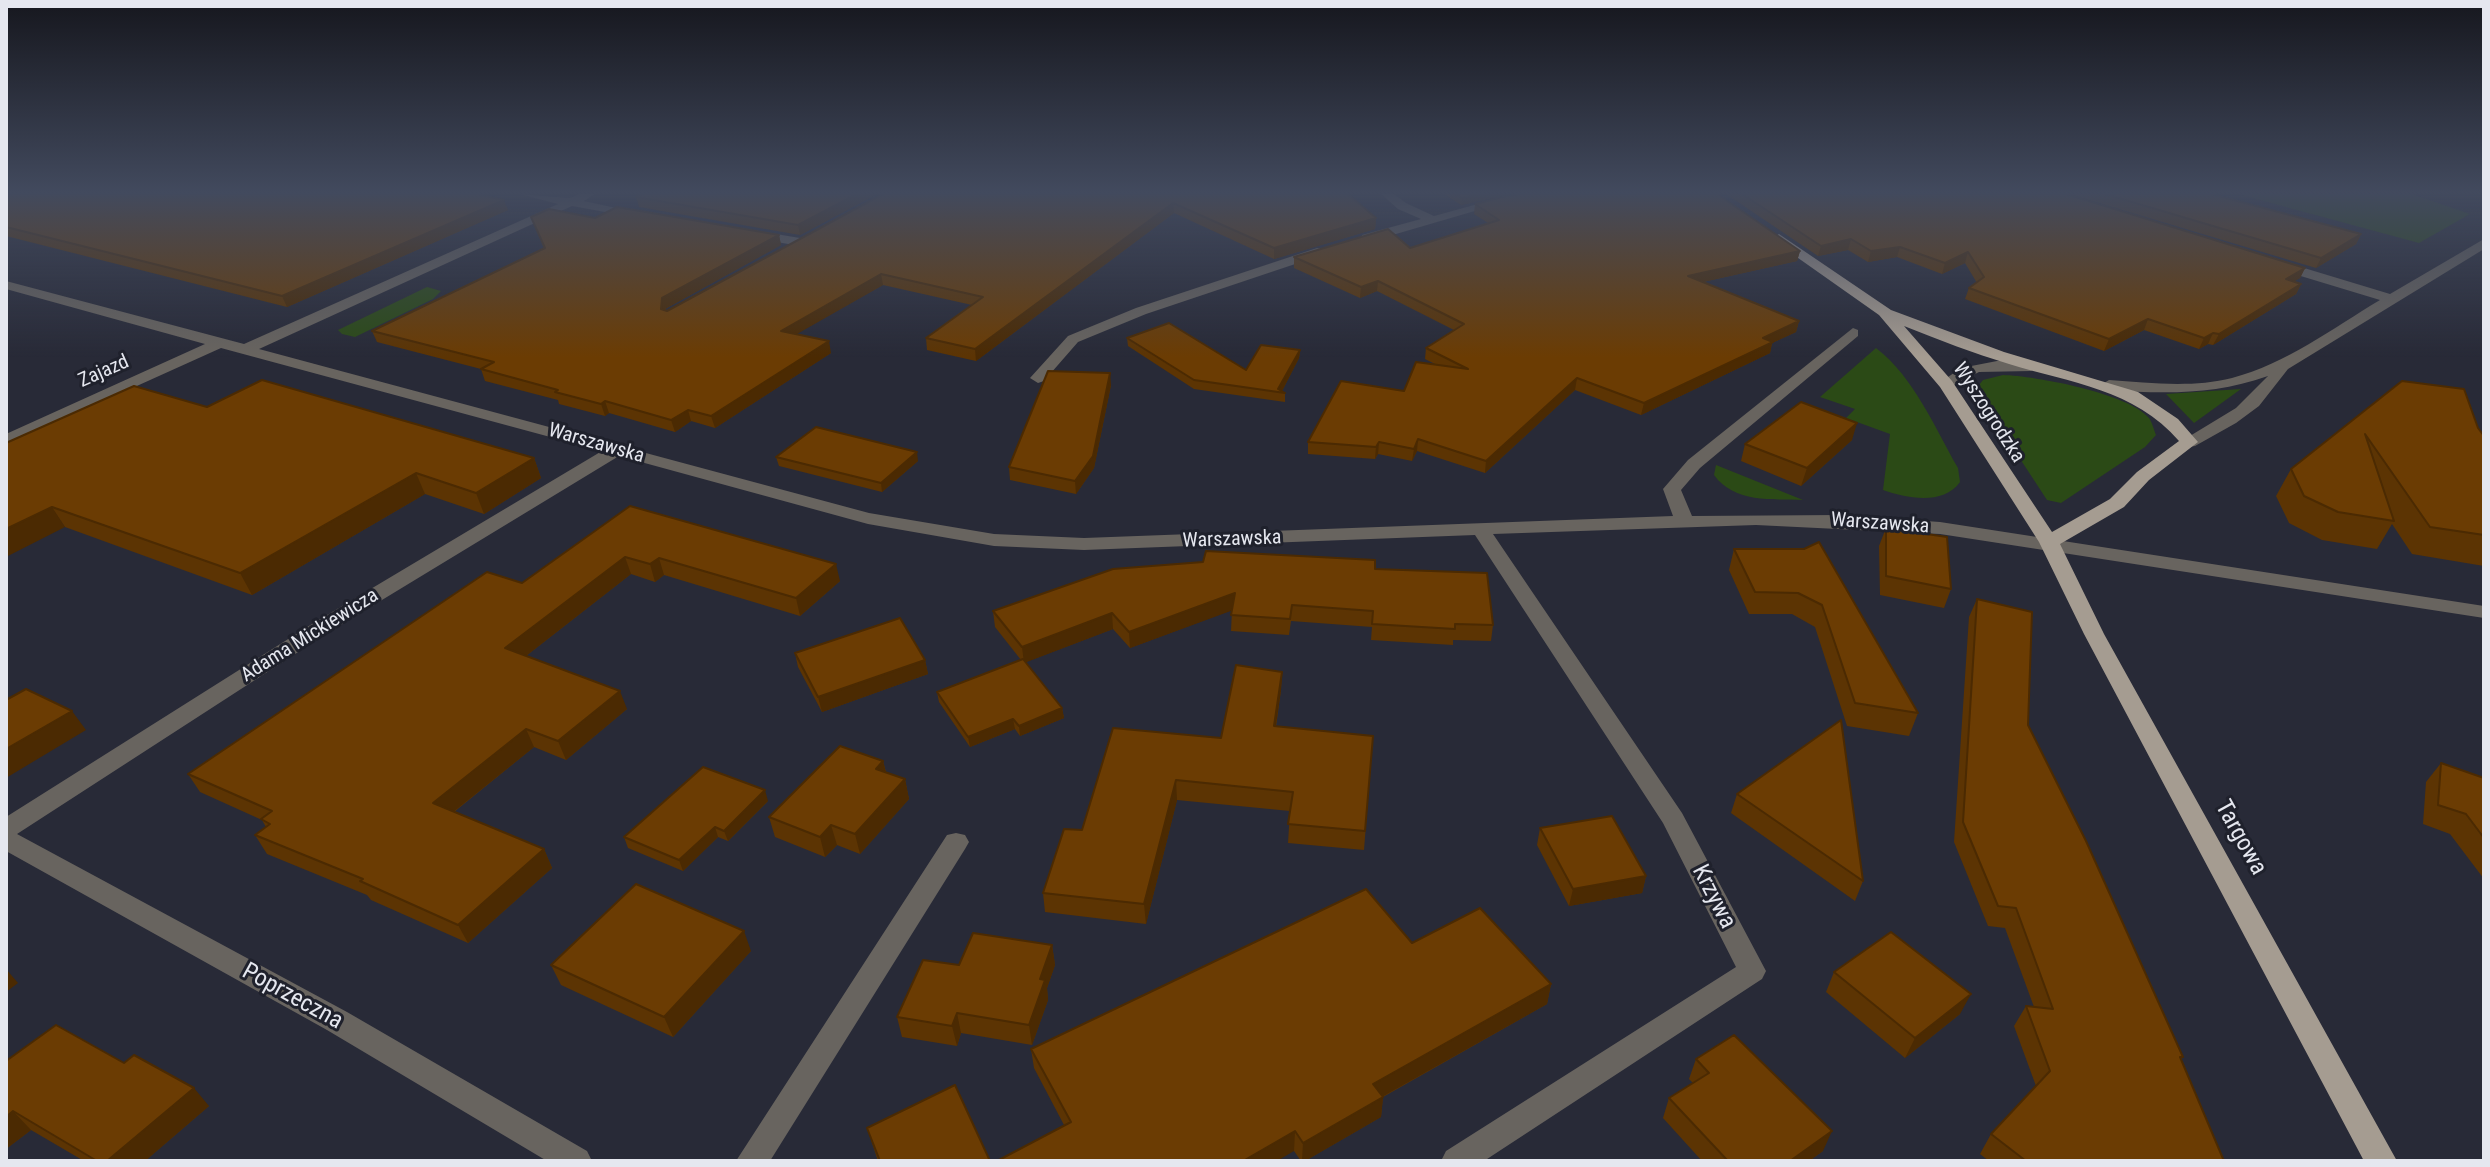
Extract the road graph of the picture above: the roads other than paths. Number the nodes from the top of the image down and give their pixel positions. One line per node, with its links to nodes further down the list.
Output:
1 (469, 248): 13 (street)
2 (789, 248): 6 (street)
3 (1794, 248): 10 (main road, Wyszogrodzka)
4 (2475, 248): 9 (street)
5 (1329, 249): 16 (street)
6 (774, 257)
7 (2256, 257): 9 (street)
8 (6, 285): 12 (street, Warszawska)
9 (2391, 299): 15 (street)
10 (1884, 312): 14 (main road, Wyszogrodzka); 17 (main road, Wyszogrodzka)
11 (1853, 333): 22 (street)
12 (219, 343): 13 (street, Warszawska); 19 (street, Zajazd)
13 (244, 350): 21 (street, Warszawska)
14 (2031, 366): 17 (street); 18 (main road, Wyszogrodzka)
15 (2282, 366): 18 (street); 20 (street)
16 (1038, 378)
17 (1946, 384): 24 (main road, Wyszogrodzka)
18 (2109, 385): 20 (main road, Wyszogrodzka)
19 (11, 433)
20 (2189, 442): 24 (main road)
21 (617, 450): 23 (street, Warszawska); 26 (street, Adama Mickiewicza)
22 (1685, 523): 23 (street, Warszawska); 24 (street, Warszawska)
23 (1481, 530): 31 (street, Krzywa)
24 (2049, 542): 25 (street, Warszawska); 32 (main road, Targowa)
25 (2484, 612)
26 (6, 829)
27 (6, 839): 29 (street, Poprzeczna)
28 (956, 842): 30 (street)
29 (576, 1161)
30 (752, 1161)
31 (1457, 1161)
32 (2381, 1161)

